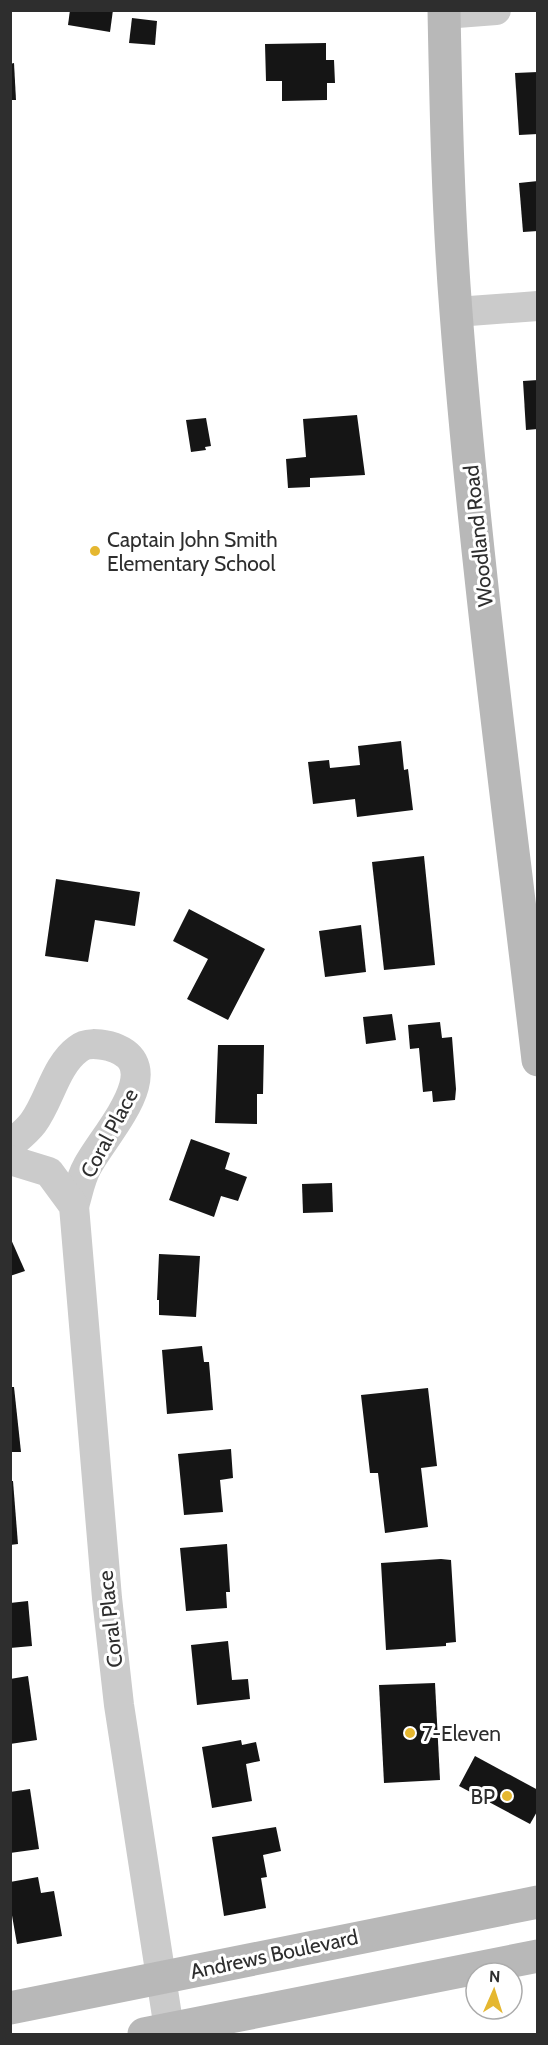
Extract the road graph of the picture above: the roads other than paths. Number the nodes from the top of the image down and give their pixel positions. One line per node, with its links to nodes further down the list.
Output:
1 (496, 10): 2 (street)
2 (444, 12): 4 (main road, Woodland Road)
3 (537, 306): 4 (street)
4 (456, 312): 5 (main road, Woodland Road)
5 (537, 1060)
6 (10, 1145): 8 (street, Coral Place)
7 (10, 1160): 8 (street, Coral Place)
8 (74, 1206): 11 (street, Coral Place)
9 (537, 1902): 11 (main road, Andrews Boulevard)
10 (537, 1956): 13 (main road)
11 (160, 1978): 12 (main road, Andrews Boulevard); 13 (street, Coral Place)
12 (10, 2008)
13 (156, 2032)

